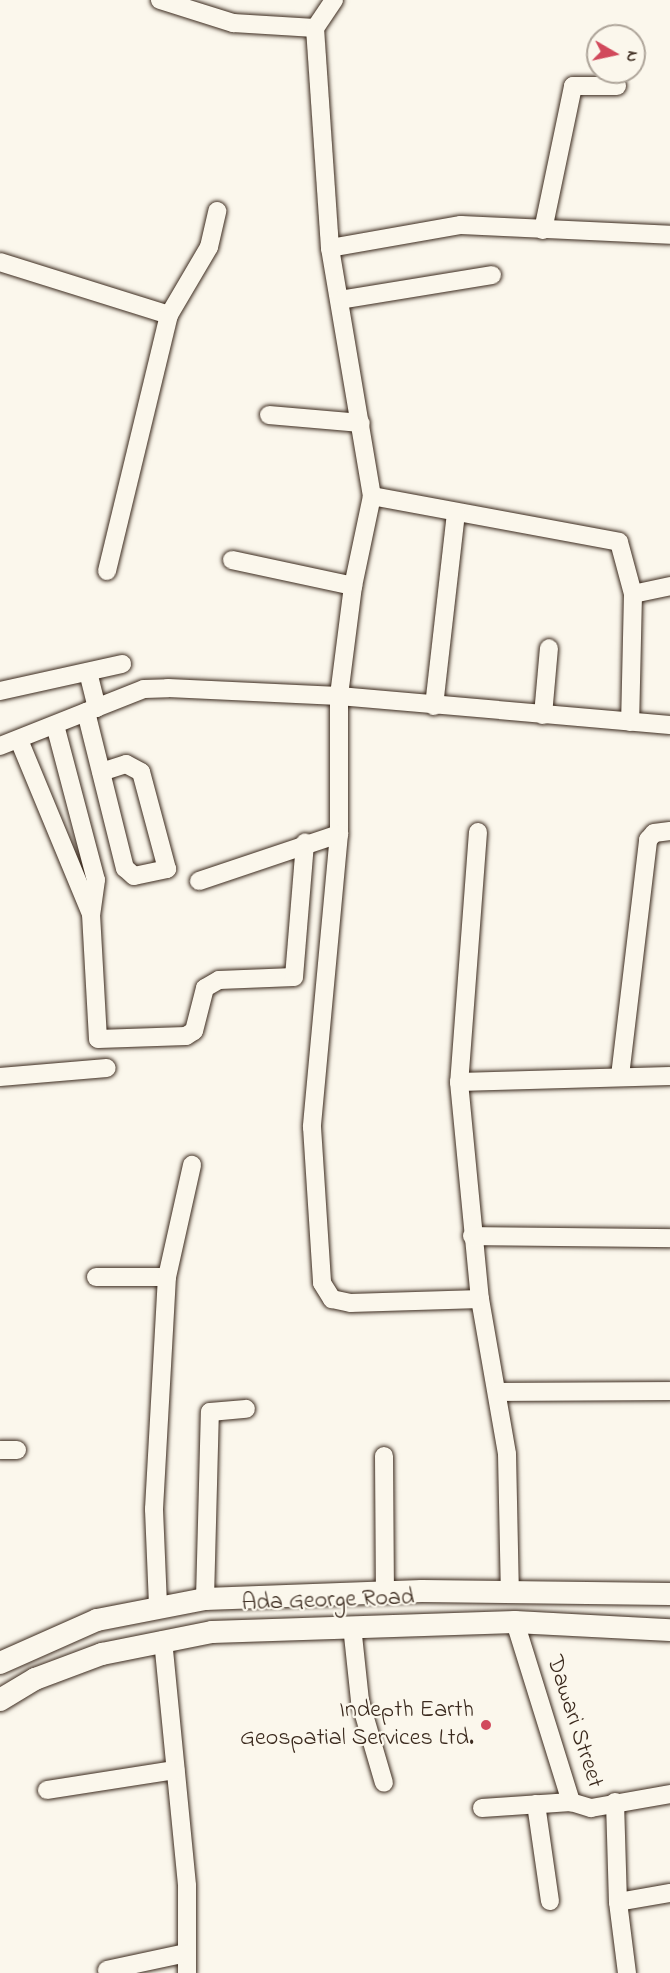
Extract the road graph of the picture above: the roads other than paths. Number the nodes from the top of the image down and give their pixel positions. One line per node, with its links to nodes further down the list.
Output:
1 (160, 0): 3 (street)
2 (334, 0): 3 (street)
3 (315, 28): 8 (street)
4 (617, 86): 6 (street)
5 (217, 211): 12 (street)
6 (543, 230): 7 (street); 8 (street)
7 (670, 236)
8 (330, 248): 11 (street)
9 (0, 262): 12 (street)
10 (492, 275): 11 (street)
11 (340, 300): 14 (street)
12 (169, 315): 18 (street)
13 (269, 415): 14 (street)
14 (362, 423): 15 (street)
15 (372, 496): 16 (street); 19 (street)
16 (456, 514): 21 (street); 27 (street)
17 (232, 560): 19 (street)
18 (107, 571)
19 (352, 586): 26 (street)
20 (670, 586): 21 (street)
21 (633, 594): 30 (street)
22 (549, 648): 29 (street)
23 (122, 664): 24 (street)
24 (88, 672): 25 (street); 28 (street)
25 (0, 691)
26 (339, 696): 27 (street); 28 (street); 40 (street)
27 (434, 706): 29 (street)
28 (91, 710): 31 (street); 35 (street)
29 (543, 715): 30 (street)
30 (630, 722): 32 (street)
31 (55, 725): 33 (street); 36 (street)
32 (670, 725)
33 (19, 740): 34 (street); 37 (street)
34 (0, 746)
35 (101, 772): 35 (street)
36 (69, 778): 37 (street); 42 (street)
37 (38, 789): 43 (street)
38 (670, 831): 47 (street)
39 (478, 832): 50 (street)
40 (339, 834): 41 (street); 56 (street)
41 (305, 842): 44 (street); 45 (street)
42 (92, 864): 43 (street); 45 (street)
43 (70, 871): 45 (street)
44 (199, 881)
45 (91, 914)
46 (107, 1068): 49 (street)
47 (620, 1076): 48 (street); 50 (street)
48 (670, 1076)
49 (0, 1077)
50 (459, 1082): 52 (street)
51 (192, 1166): 55 (street)
52 (472, 1236): 53 (street); 56 (street)
53 (670, 1238)
54 (96, 1277): 55 (street)
55 (167, 1277): 65 (street)
56 (480, 1299): 58 (street)
57 (670, 1391): 58 (street)
58 (499, 1392): 62 (street)
59 (246, 1409): 64 (street)
60 (384, 1456): 61 (street)
61 (385, 1592): 62 (main road, Ada George Road); 64 (main road, Ada George Road)
62 (510, 1592): 63 (main road, Ada George Road)
63 (670, 1594)
64 (205, 1599): 65 (main road, Ada George Road)
65 (158, 1605): 70 (main road, Ada George Road)
66 (515, 1622): 67 (main road, Ada George Road); 68 (main road, Ada George Road); 76 (street, Dawari Street)
67 (352, 1626): 69 (main road, Ada George Road); 73 (street)
68 (670, 1630)
69 (163, 1640): 71 (main road, Ada George Road); 72 (street)
70 (0, 1663)
71 (0, 1700)
72 (175, 1770): 74 (street); 83 (street)
73 (384, 1783)
74 (47, 1790)
75 (670, 1794): 77 (street)
76 (571, 1802): 77 (street, Dawari Street); 78 (street)
77 (615, 1802): 82 (street, Dawari Street)
78 (536, 1804): 79 (street); 81 (street)
79 (482, 1808)
80 (670, 1893): 82 (street)
81 (550, 1901)
82 (618, 1902): 86 (street, Dawari Street)
83 (186, 1953): 84 (street); 85 (street)
84 (107, 1970)
85 (186, 1973)
86 (627, 1973)

